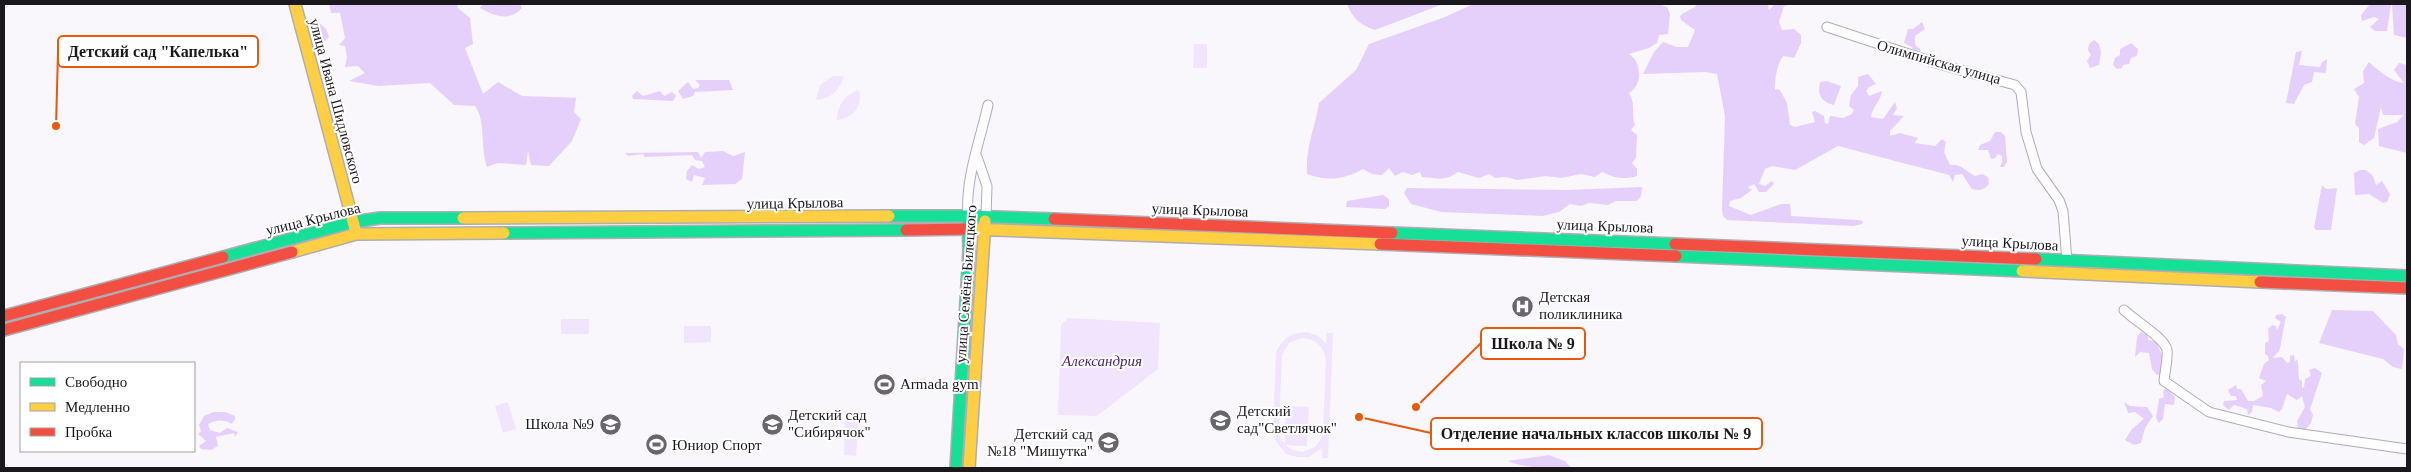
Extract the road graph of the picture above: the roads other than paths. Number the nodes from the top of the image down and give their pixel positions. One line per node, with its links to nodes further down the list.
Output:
1 (295, 4): 7 (main road, улица Ивана Шидловского)
2 (1827, 27): 13 (street, Олимпийская улица)
3 (988, 105): 4 (street)
4 (976, 156): 5 (street); 6 (street, улица Семёна Билецкого)
5 (968, 216): 6 (main road, улица Крылова); 7 (main road, улица Крылова); 8 (main road, улица Семёна Билецкого)
6 (986, 217): 9 (main road, улица Семёна Билецкого); 11 (main road, улица Крылова)
7 (353, 222): 10 (main road, улица Ивана Шидловского); 17 (main road, улица Крылова)
8 (969, 229): 9 (main road, улица Крылова); 10 (main road, улица Крылова); 20 (main road, улица Семёна Билецкого)
9 (985, 229): 12 (main road, улица Крылова); 21 (main road, улица Семёна Билецкого)
10 (356, 234): 18 (main road, улица Крылова)
11 (1703, 244): 12 (main road); 13 (main road, улица Крылова)
12 (1703, 258): 15 (main road, улица Крылова)
13 (2068, 261): 14 (main road, улица Крылова)
14 (2407, 276)
15 (2407, 288)
16 (2124, 310): 19 (street)
17 (4, 316)
18 (4, 330)
19 (2407, 449)
20 (956, 468)
21 (968, 468)

